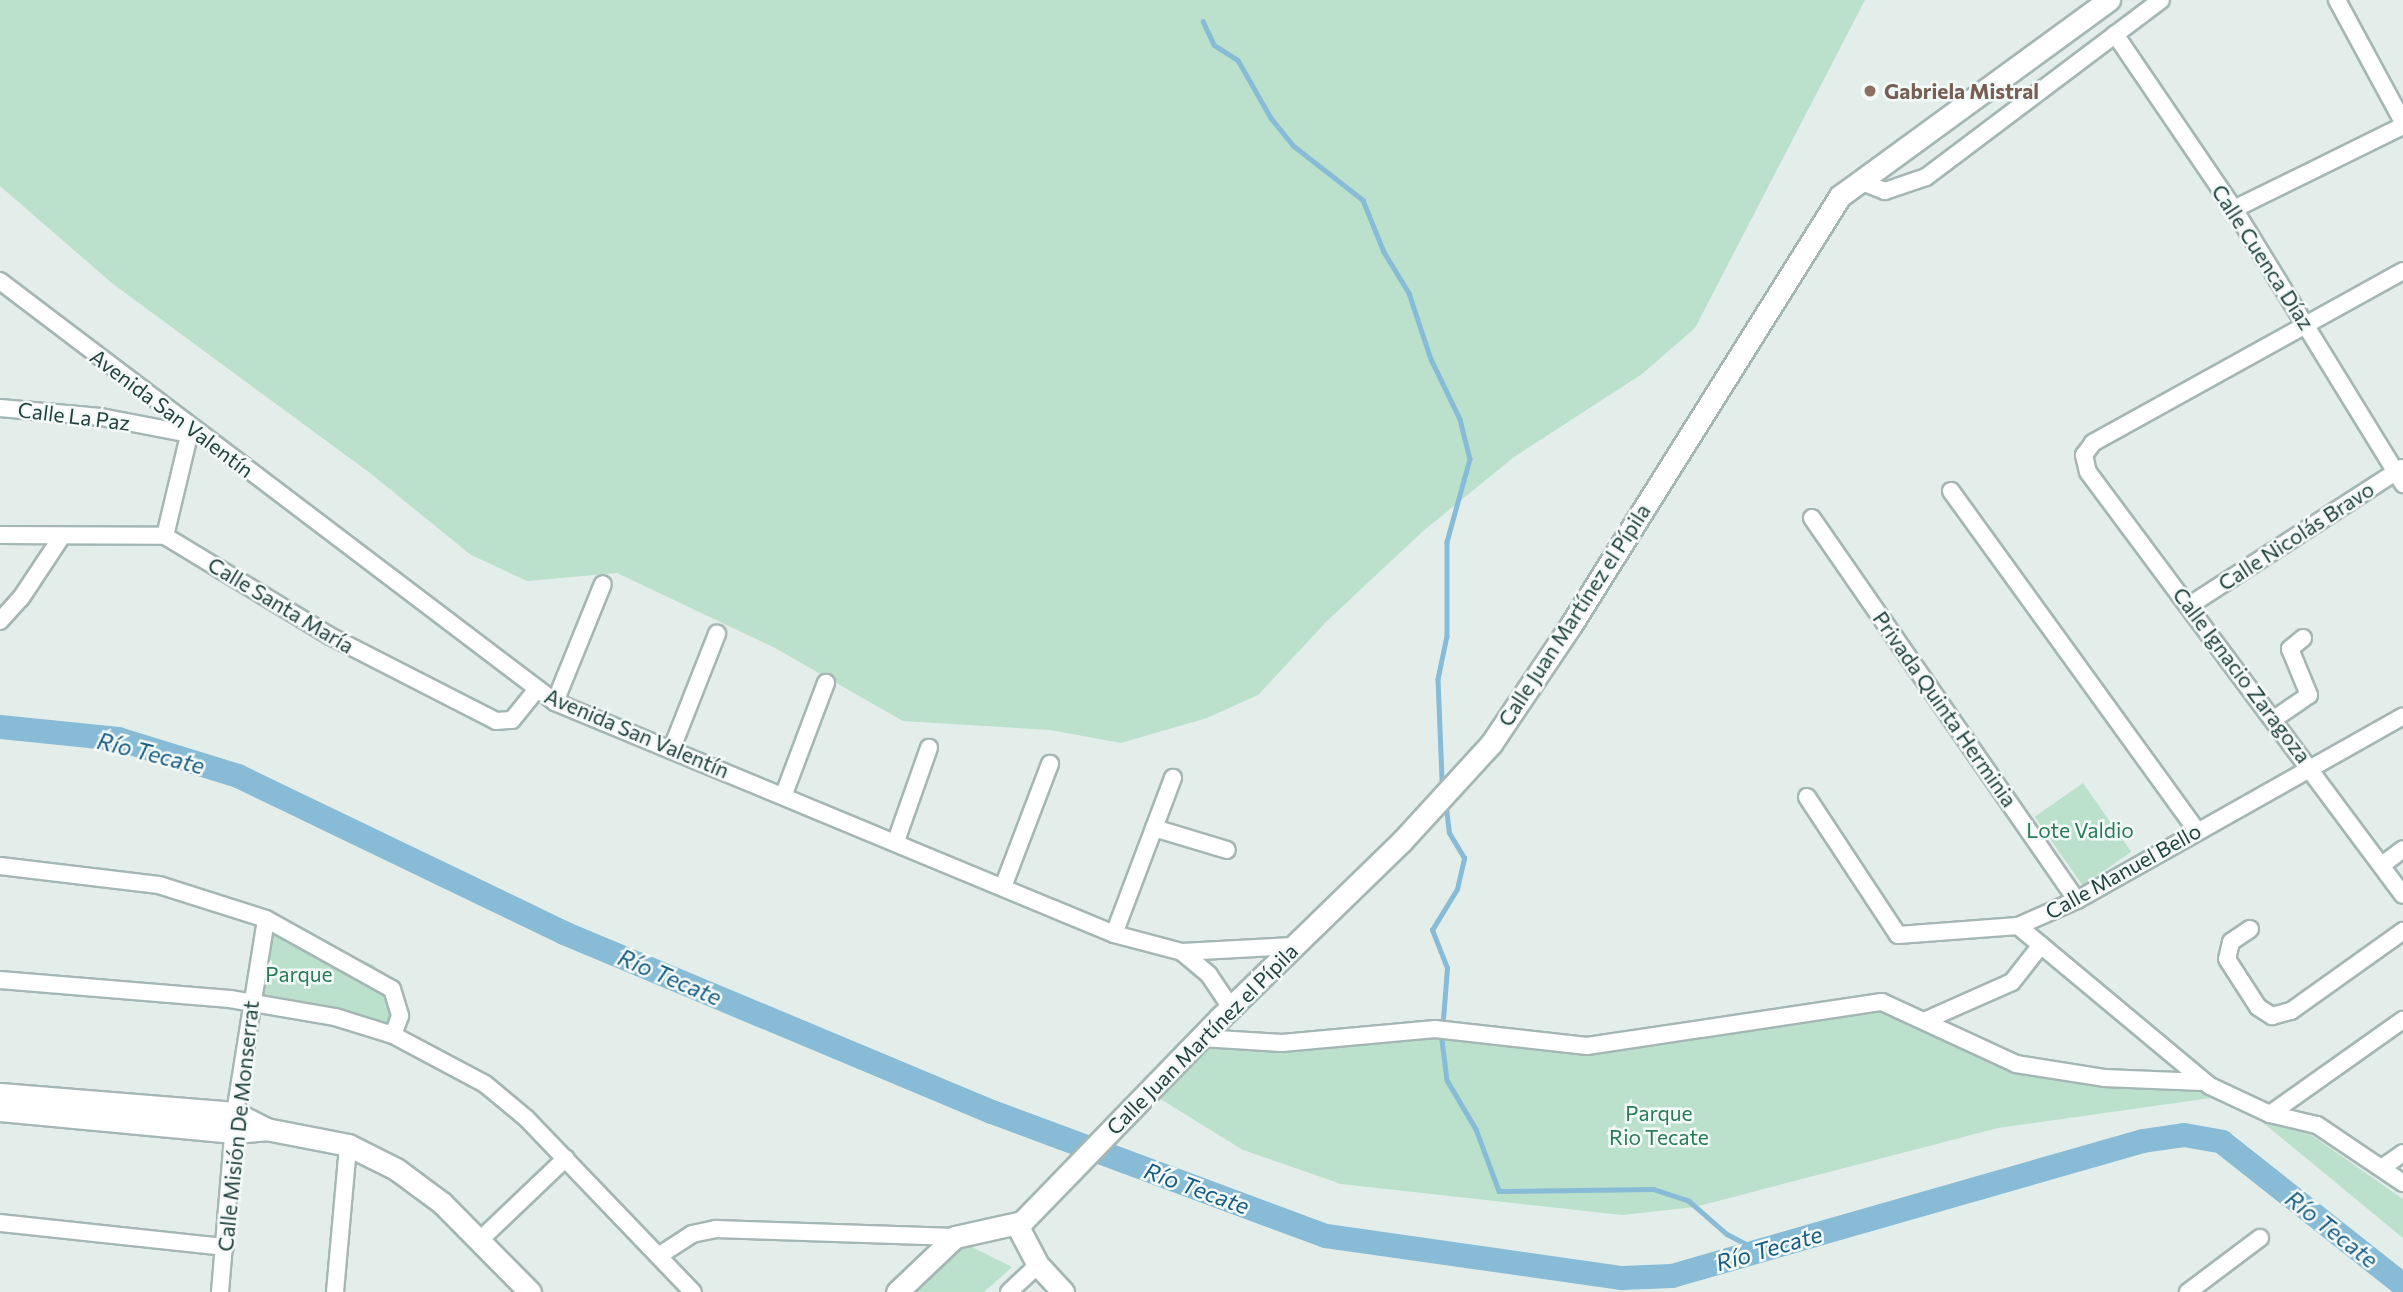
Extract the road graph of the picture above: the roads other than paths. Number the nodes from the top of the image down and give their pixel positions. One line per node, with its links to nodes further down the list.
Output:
1 (2109, 0): 6 (main road, Calle Juan Martínez el Pípila)
2 (2161, 0): 4 (street)
3 (2337, 0): 5 (street)
4 (2115, 34): 6 (street); 7 (street, Calle Cuenca Díaz)
5 (2403, 124): 7 (street)
6 (1860, 181): 52 (main road, Calle Juan Martínez el Pípila)
7 (2234, 209): 10 (street, Calle Cuenca Díaz)
8 (2403, 271): 10 (street)
9 (0, 281): 12 (street, Avenida San Valentín)
10 (2309, 327): 13 (street, Calle Cuenca Díaz); 20 (street, Calle Ignacio Zaragoza)
11 (0, 408): 12 (street, Calle La Paz)
12 (190, 430): 18 (street); 25 (street, Avenida San Valentín)
13 (2400, 475): 20 (street, Calle Nicolás Bravo)
14 (1951, 491): 37 (street)
15 (1812, 518): 45 (street, Privada Quinta Herminia)
16 (0, 536): 17 (street)
17 (62, 536): 18 (street); 21 (street)
18 (165, 536): 25 (street, Calle Santa María)
19 (604, 584): 26 (street)
20 (2190, 605): 28 (street, Calle Ignacio Zaragoza)
21 (0, 621)
22 (717, 634): 29 (street)
23 (2303, 638): 28 (street)
24 (826, 683): 34 (street)
25 (537, 690): 26 (street, Avenida San Valentín)
26 (555, 702): 29 (street, Avenida San Valentín)
27 (2403, 716): 32 (street, Calle Manuel Bello)
28 (2274, 719): 32 (street, Calle Ignacio Zaragoza)
29 (672, 748): 34 (street, Avenida San Valentín)
30 (929, 748): 38 (street)
31 (1050, 764): 43 (street)
32 (2311, 768): 37 (street, Calle Manuel Bello); 41 (street, Calle Ignacio Zaragoza)
33 (1173, 778): 36 (street)
34 (784, 794): 38 (street, Avenida San Valentín)
35 (1807, 797): 47 (street, Calle Manuel Bello)
36 (1154, 828): 40 (street); 50 (street)
37 (2197, 831): 45 (street, Calle Manuel Bello)
38 (896, 841): 43 (street, Avenida San Valentín)
39 (2403, 849): 41 (street)
40 (1227, 850)
41 (2382, 865): 44 (street, Calle Ignacio Zaragoza)
42 (0, 866): 46 (street)
43 (1003, 887): 50 (street, Avenida San Valentín)
44 (2403, 895)
45 (2077, 900): 47 (street, Calle Manuel Bello)
46 (266, 919): 55 (street, Calle Misión De Monserrat); 59 (street)
47 (2018, 926): 51 (street)
48 (2250, 929): 49 (street)
49 (2403, 931)
50 (1114, 934): 53 (street, Avenida San Valentín)
51 (2040, 945): 58 (street); 61 (street)
52 (1293, 946): 53 (street, Avenida San Valentín); 56 (main road, Calle Juan Martínez el Pípila)
53 (1182, 952): 56 (street)
54 (0, 980): 55 (street)
55 (251, 1003): 59 (street); 65 (street, Calle Misión De Monserrat)
56 (1231, 1009): 60 (main road, Calle Juan Martínez el Pípila)
57 (2403, 1020): 64 (street)
58 (1924, 1021): 60 (street); 61 (street)
59 (393, 1035): 68 (street)
60 (1200, 1038): 72 (main road, Calle Juan Martínez el Pípila)
61 (2203, 1082): 64 (street)
62 (0, 1094): 65 (main road)
63 (0, 1110): 65 (main road)
64 (2270, 1114): 69 (street)
65 (235, 1123): 66 (main road); 76 (street, Calle Misión De Monserrat)
66 (348, 1145): 75 (main road); 80 (street)
67 (2403, 1153): 69 (street)
68 (566, 1158): 75 (street); 77 (street)
69 (2383, 1167): 70 (street)
70 (2403, 1183)
71 (0, 1223): 76 (street)
72 (1017, 1226): 73 (main road); 78 (main road)
73 (955, 1237): 77 (street); 83 (main road)
74 (2260, 1238): 86 (street)
75 (481, 1239): 81 (main road)
76 (225, 1247): 79 (street, Calle Misión De Monserrat)
77 (660, 1255): 82 (street)
78 (1038, 1265): 84 (street); 85 (main road)
79 (220, 1292)
80 (335, 1292)
81 (530, 1292)
82 (694, 1292)
83 (897, 1292)
84 (1009, 1292)
85 (1063, 1292)
86 (2188, 1292)

